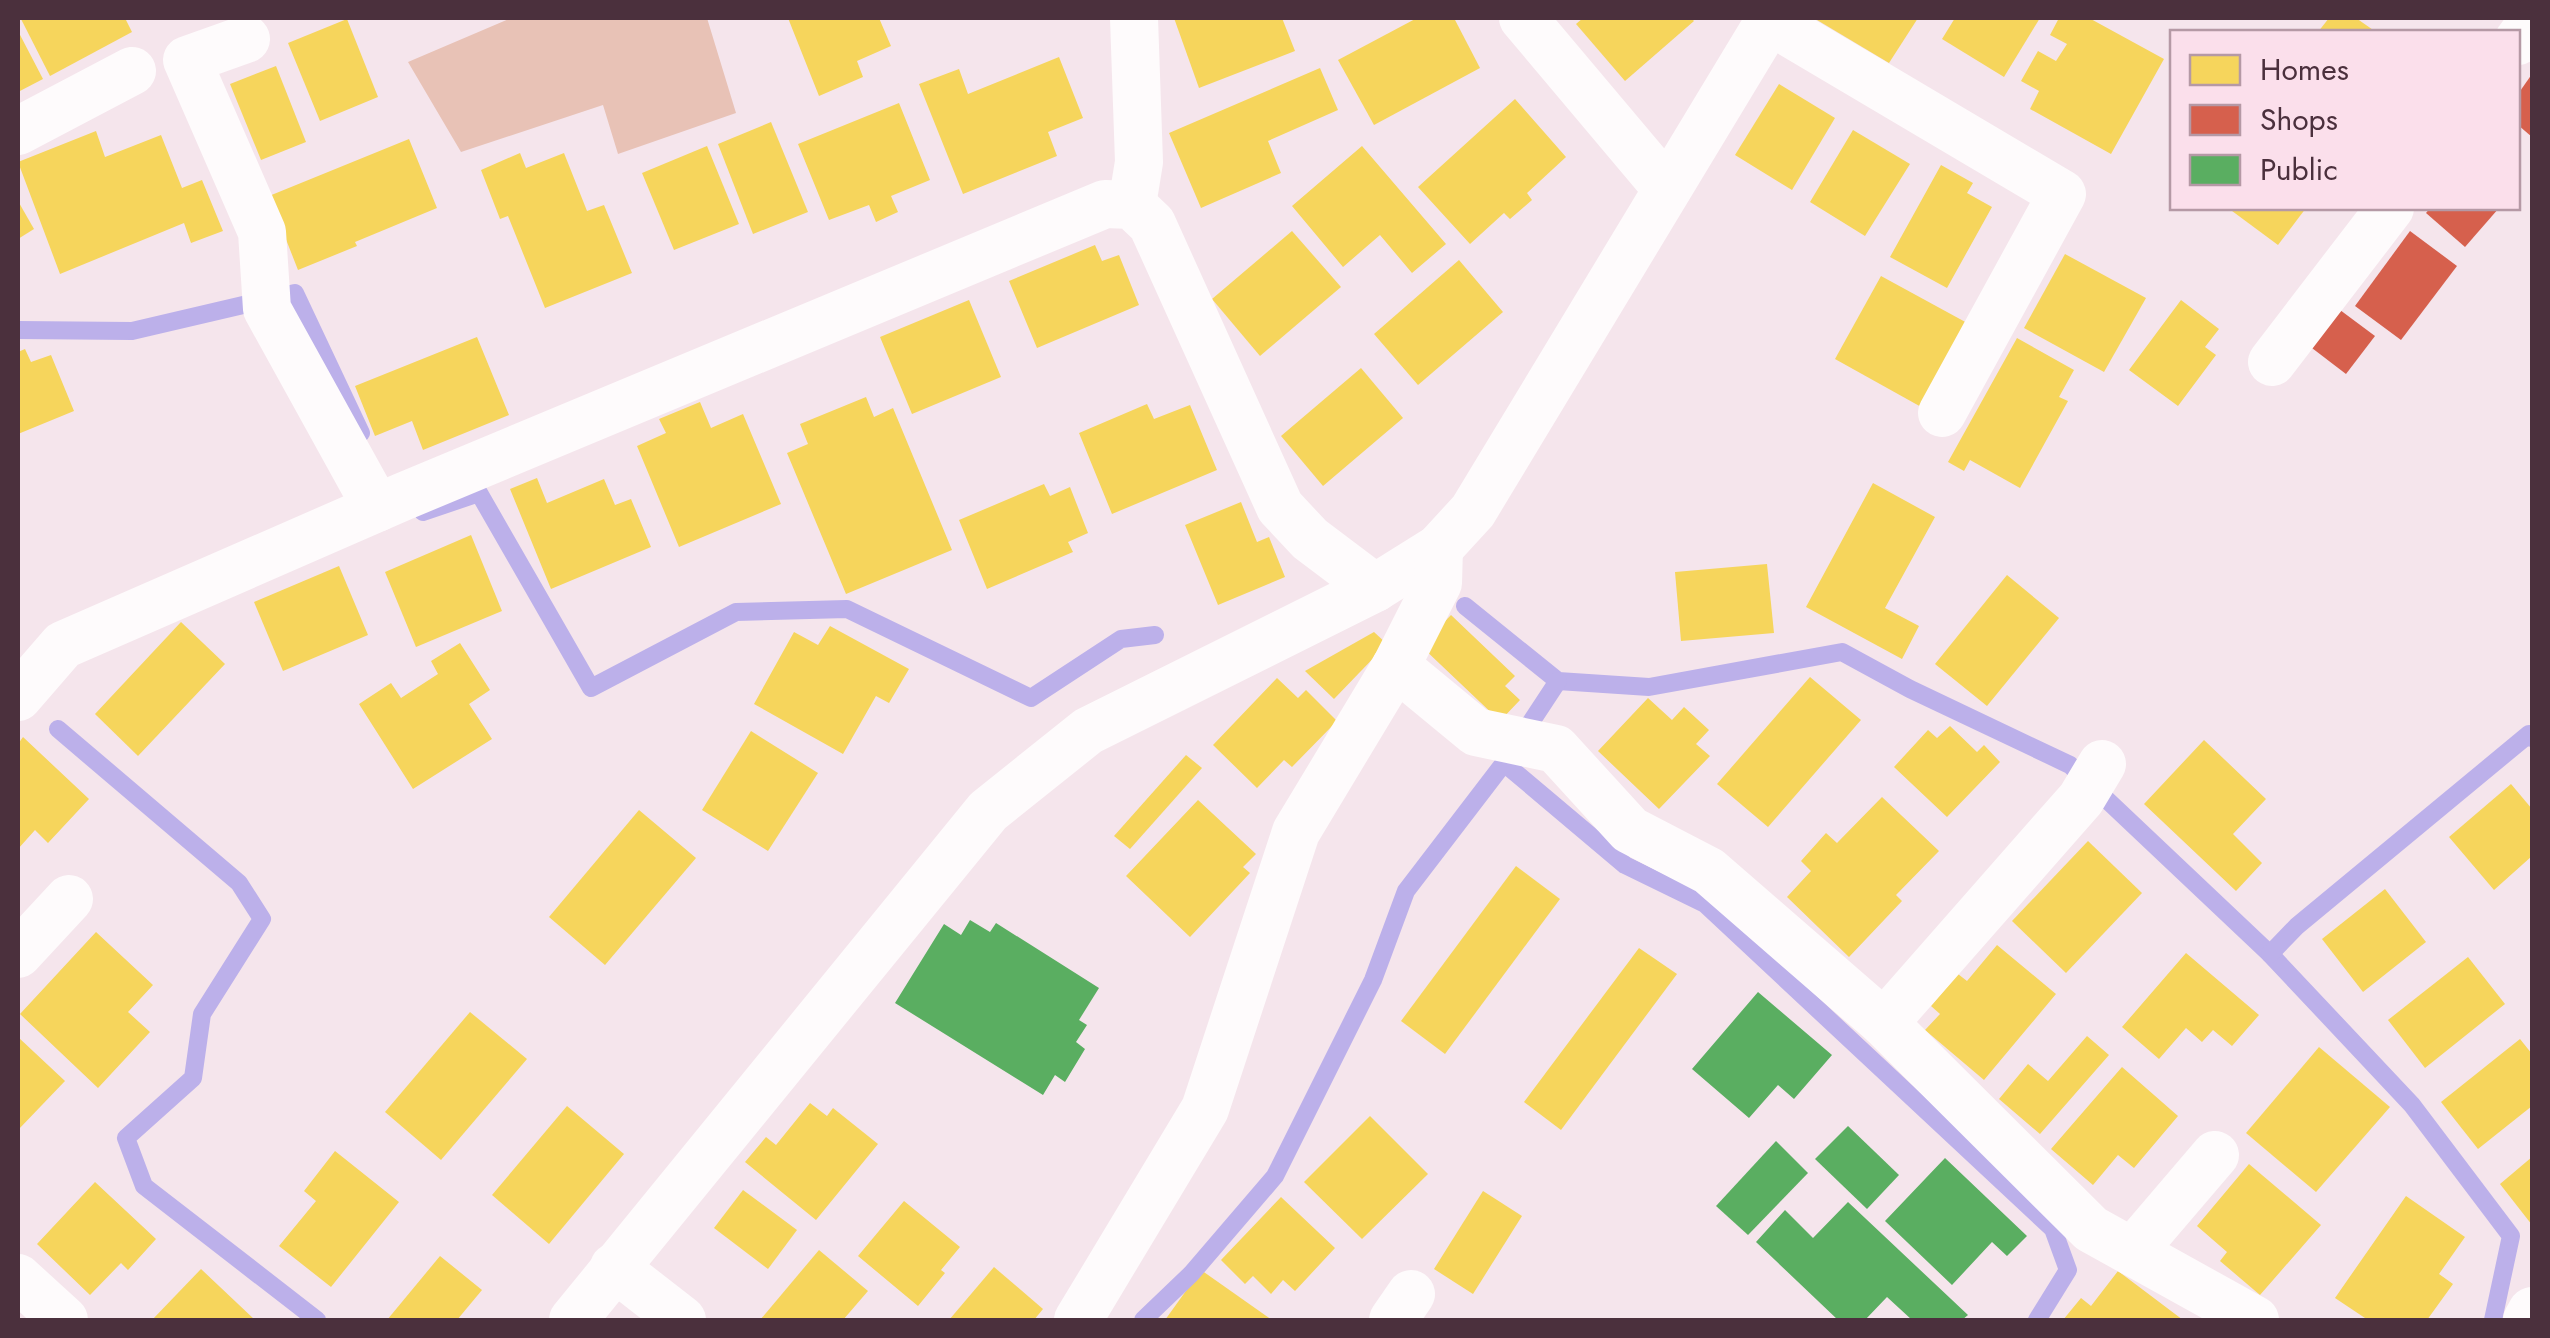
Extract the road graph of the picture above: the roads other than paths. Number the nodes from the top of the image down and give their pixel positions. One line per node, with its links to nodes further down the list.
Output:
1 (1134, 18): 8 (street)
2 (1523, 18): 7 (street)
3 (1770, 19): 7 (street); 11 (street)
4 (246, 40): 12 (street)
5 (132, 71): 6 (street)
6 (18, 131)
7 (1667, 189): 13 (street)
8 (1132, 206): 12 (street); 14 (street)
9 (2388, 210): 10 (street)
10 (2272, 362)
11 (1942, 413)
12 (390, 503): 16 (street)
13 (1440, 548): 14 (street); 15 (street)
14 (1375, 588): 23 (street)
15 (1396, 666): 20 (street); 26 (street)
16 (18, 698)
17 (2092, 781): 20 (street)
18 (70, 899): 19 (street)
19 (18, 954)
20 (1884, 1023): 22 (street)
21 (2216, 1154): 22 (street)
22 (2134, 1252): 30 (street)
23 (614, 1267): 28 (street); 29 (street)
24 (18, 1278): 27 (street)
25 (2532, 1311): 31 (street)
26 (1081, 1319)
27 (64, 1320)
28 (573, 1320)
29 (682, 1320)
30 (2254, 1320)
31 (2527, 1320)

